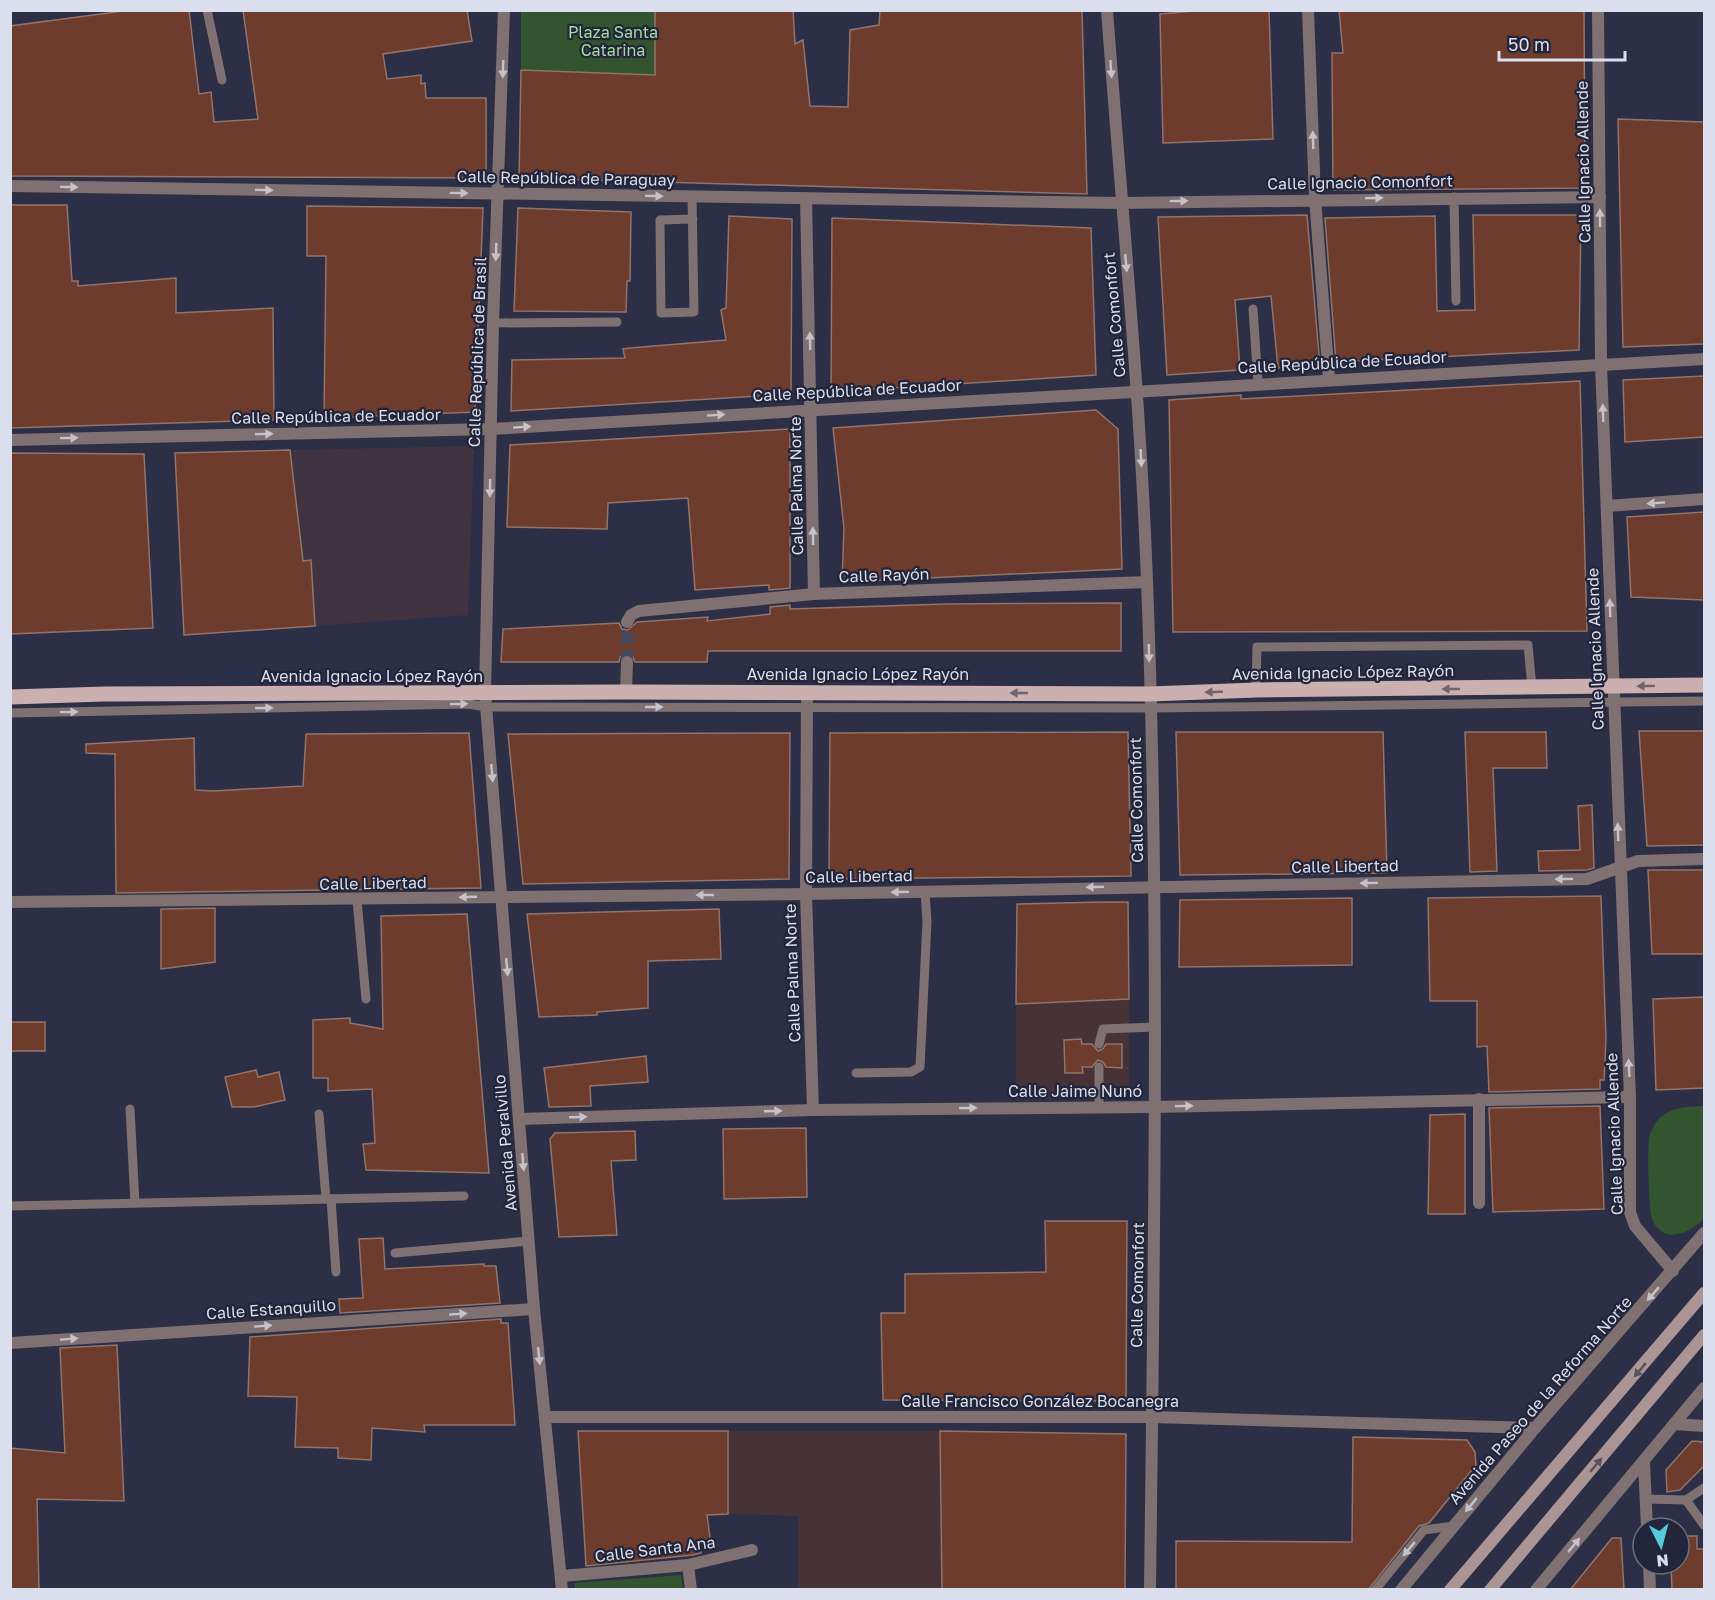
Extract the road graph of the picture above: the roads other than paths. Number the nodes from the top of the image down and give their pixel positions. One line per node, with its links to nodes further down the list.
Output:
1 (207, 10): 6 (lane)
2 (504, 10): 8 (street, Calle República de Brasil, one-way to 8)
3 (1107, 10): 14 (street, Calle Comonfort, one-way to 14)
4 (1308, 10): 13 (street, one-way to 4)
5 (1598, 10): 11 (street, Calle Ignacio Allende)
6 (222, 80)
7 (10, 186): 8 (street, Calle República de Paraguay, one-way to 8)
8 (498, 193): 9 (street, Calle República de Paraguay, one-way to 9); 19 (street, Calle República de Brasil, one-way to 19)
9 (692, 196): 12 (street, Calle República de Paraguay); 15 (lane)
10 (1454, 197): 11 (street, Calle Ignacio Comonfort); 13 (street, Calle Ignacio Comonfort, one-way to 10); 16 (lane)
11 (1600, 197): 21 (street, Calle Ignacio Allende, one-way to 11)
12 (806, 198): 14 (street, Calle República de Paraguay); 25 (street, Calle Palma Norte, one-way to 12)
13 (1315, 198): 14 (street, Calle Ignacio Comonfort, one-way to 13); 22 (street)
14 (1121, 203): 24 (street, Calle Comonfort, one-way to 24)
15 (693, 219): 15 (lane)
16 (1456, 302)
17 (1253, 309): 23 (lane)
18 (617, 322): 19 (lane)
19 (493, 323): 26 (street, Calle República de Brasil)
20 (1704, 359): 21 (street, Calle República de Ecuador)
21 (1601, 365): 22 (street, Calle República de Ecuador); 29 (street, Calle Ignacio Allende, one-way to 21)
22 (1329, 379): 23 (street, Calle República de Ecuador)
23 (1258, 383): 24 (street, Calle República de Ecuador)
24 (1138, 392): 25 (street, Calle República de Ecuador); 30 (street, Calle Comonfort, one-way to 30)
25 (811, 408): 26 (street, Calle República de Ecuador, one-way to 25); 31 (street, Calle Palma Norte, one-way to 25)
26 (491, 429): 27 (street, Calle República de Ecuador, one-way to 26); 41 (street, Calle República de Brasil, one-way to 41)
27 (10, 440)
28 (1704, 499): 29 (street, one-way to 29)
29 (1607, 506): 35 (street, Calle Ignacio Allende, one-way to 29)
30 (1147, 582): 31 (street, Calle Rayón); 42 (street, Calle Comonfort, one-way to 42)
31 (814, 594): 32 (street, Calle Rayón)
32 (627, 622)
33 (627, 662): 38 (street)
34 (1704, 685): 35 (main road, Avenida Ignacio López Rayón, one-way to 35)
35 (1613, 687): 36 (main road, Avenida Ignacio López Rayón); 44 (street, Calle Ignacio Allende)
36 (1532, 688): 37 (main road, Avenida Ignacio López Rayón, one-way to 37); 37 (lane)
37 (1256, 690): 42 (main road, Avenida Ignacio López Rayón, one-way to 42)
38 (626, 692): 39 (main road, Avenida Ignacio López Rayón); 41 (main road, Avenida Ignacio López Rayón)
39 (807, 692): 42 (main road, Avenida Ignacio López Rayón, one-way to 39); 45 (street, Calle Palma Norte)
40 (10, 697): 41 (main road, Avenida Ignacio López Rayón)
41 (486, 700): 45 (lane, one-way to 45); 46 (lane, one-way to 41); 52 (street, Avenida Peralvillo, one-way to 52)
42 (1150, 701): 44 (lane); 45 (lane); 49 (street, Calle Comonfort)
43 (1704, 701): 44 (lane)
44 (1614, 703): 48 (street, Calle Ignacio Allende, one-way to 44)
45 (807, 708): 51 (street, Calle Palma Norte)
46 (10, 713)
47 (1704, 859): 48 (street, Calle Libertad)
48 (1620, 866): 49 (street, Calle Libertad, one-way to 49); 60 (street, Calle Ignacio Allende, one-way to 48)
49 (1154, 886): 50 (street, Calle Libertad, one-way to 50); 56 (street, Calle Comonfort)
50 (925, 891): 51 (street, Calle Libertad, one-way to 51); 59 (lane)
51 (806, 894): 52 (street, Calle Libertad, one-way to 52); 65 (street, Calle Palma Norte)
52 (501, 896): 53 (street, Calle Libertad, one-way to 53); 67 (street, Avenida Peralvillo, one-way to 67)
53 (357, 900): 54 (street, Calle Libertad); 55 (lane)
54 (10, 902)
55 (366, 999)
56 (1155, 1027): 57 (lane); 63 (street, Calle Comonfort)
57 (1098, 1044)
58 (1099, 1067): 62 (lane)
59 (856, 1073)
60 (1630, 1097): 61 (street, Calle Jaime Nunó); 76 (street, Calle Ignacio Allende)
61 (1479, 1099): 63 (street, Calle Jaime Nunó, one-way to 61); 71 (street)
62 (1099, 1106): 63 (street, Calle Jaime Nunó); 65 (street, Calle Jaime Nunó, one-way to 62)
63 (1155, 1107): 84 (street, Calle Comonfort)
64 (130, 1109): 70 (lane)
65 (813, 1110): 67 (street, Calle Jaime Nunó, one-way to 65)
66 (319, 1114): 69 (lane)
67 (519, 1119): 74 (street, Avenida Peralvillo, one-way to 74)
68 (464, 1196): 69 (lane)
69 (329, 1199): 70 (lane); 77 (lane)
70 (135, 1203): 72 (lane)
71 (1479, 1203)
72 (10, 1206)
73 (1704, 1233): 76 (street, Avenida Paseo de la Reforma Norte)
74 (529, 1241): 75 (lane); 79 (street, Avenida Peralvillo)
75 (395, 1253)
76 (1673, 1271): 87 (street, Avenida Paseo de la Reforma Norte, one-way to 87)
77 (336, 1272)
78 (1704, 1293): 103 (main road, one-way to 103)
79 (534, 1309): 81 (street, Calle Estanquillo, one-way to 79); 83 (street, Avenida Peralvillo, one-way to 83)
80 (1704, 1335): 104 (main road, one-way to 80)
81 (10, 1343)
82 (1704, 1388): 85 (street)
83 (545, 1417): 84 (street, Calle Francisco González Bocanegra); 97 (street, Avenida Peralvillo)
84 (1152, 1417): 87 (street, Calle Francisco González Bocanegra); 100 (street, Calle Comonfort)
85 (1674, 1424): 86 (street); 88 (street)
86 (1704, 1426)
87 (1535, 1428): 94 (street, Avenida Paseo de la Reforma Norte, one-way to 94)
88 (1644, 1462): 90 (street); 105 (street, one-way to 88)
89 (1704, 1488): 91 (lane)
90 (1646, 1500): 91 (lane); 92 (street)
91 (1686, 1500): 93 (lane)
92 (1647, 1516)
93 (1704, 1525)
94 (1454, 1526): 101 (lane, one-way to 101); 102 (street, Avenida Paseo de la Reforma Norte)
95 (752, 1550): 96 (street, Calle Santa Ana)
96 (688, 1564): 97 (street, Calle Santa Ana); 99 (street)
97 (562, 1576): 98 (street, Avenida Peralvillo)
98 (562, 1590)
99 (691, 1590)
100 (1150, 1590)
101 (1375, 1590)
102 (1401, 1590)
103 (1450, 1590)
104 (1490, 1590)
105 (1536, 1590)

